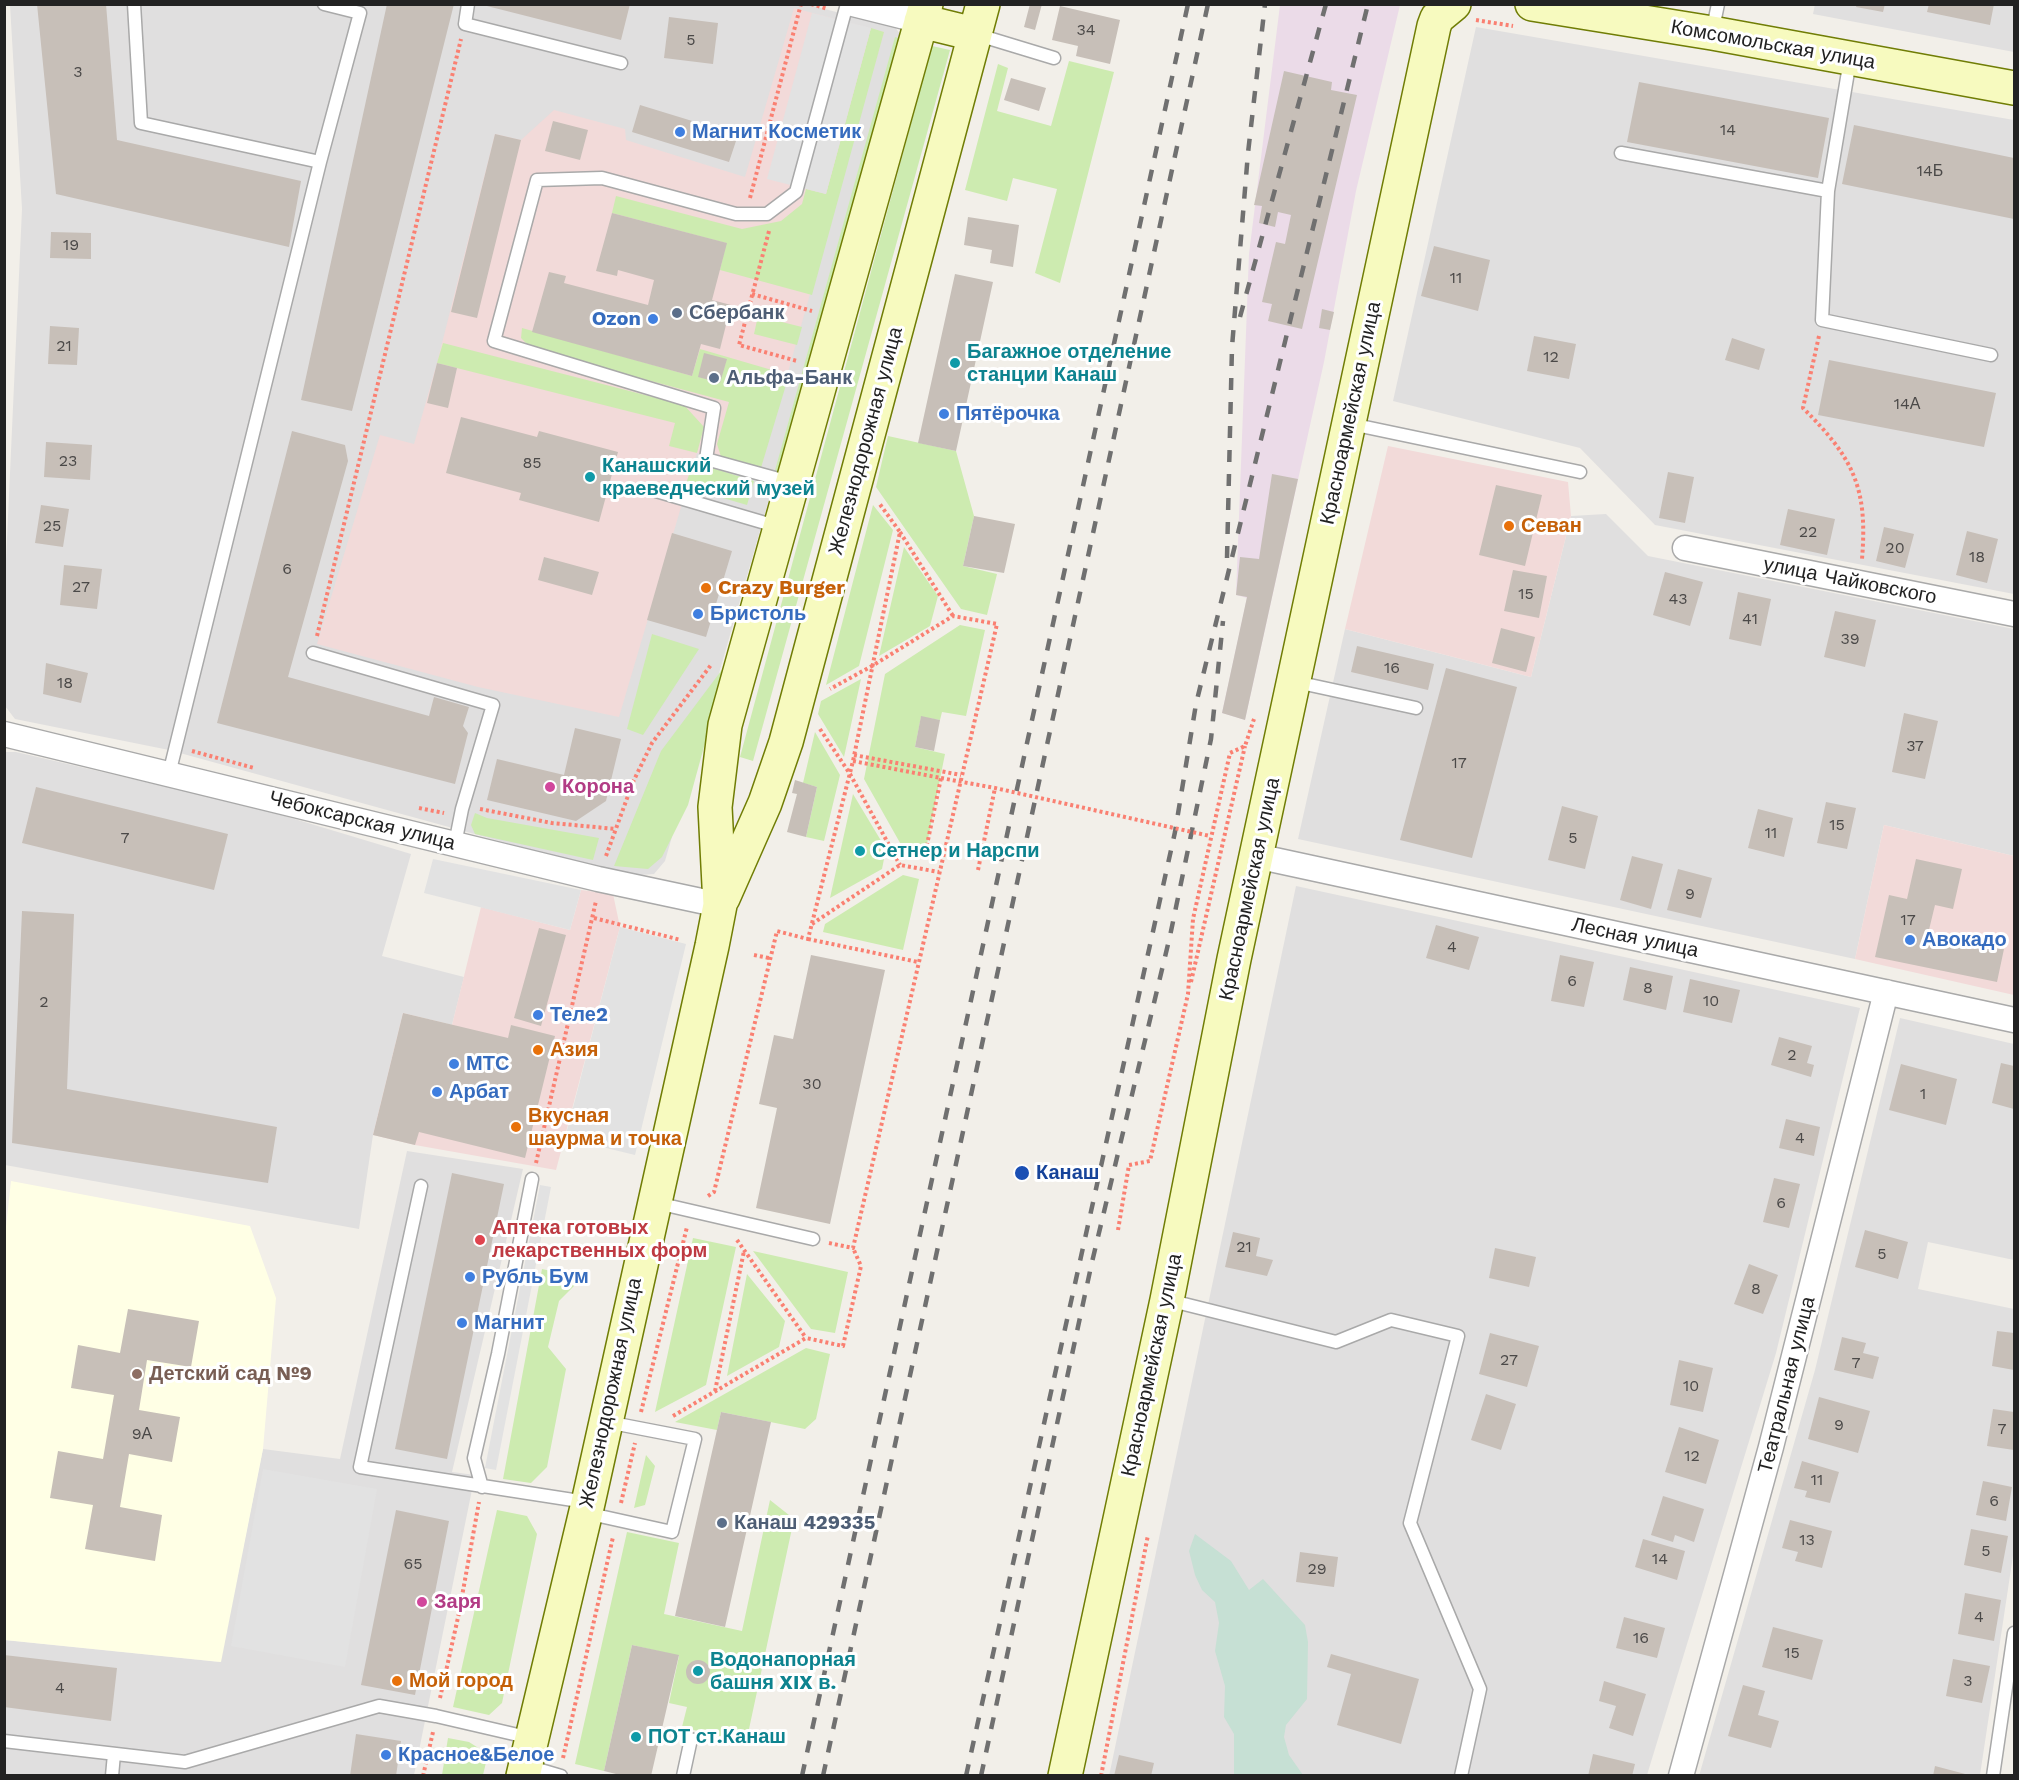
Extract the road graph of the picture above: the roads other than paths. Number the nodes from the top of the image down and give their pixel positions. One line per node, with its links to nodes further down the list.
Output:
1 (134, 4): 17 (lane)
2 (324, 4): 8 (lane)
3 (468, 4): 14 (lane)
4 (847, 4): 22 (lane)
5 (853, 4): 9 (street)
6 (1532, 4): 11 (main road, Комсомольская улица)
7 (1445, 8): 20 (main road, Красноармейская улица)
8 (360, 9): 17 (lane)
9 (923, 13): 10 (main road); 22 (main road, Железнодорожная улица)
10 (979, 19): 12 (lane); 34 (main road, Железнодорожная улица)
11 (1715, 19): 13 (main road, Комсомольская улица)
12 (1054, 58)
13 (1850, 58): 15 (main road, Комсомольская улица); 18 (lane)
14 (621, 63)
15 (2014, 88)
16 (1621, 153): 18 (lane)
17 (320, 162): 31 (lane)
18 (1828, 191): 19 (lane)
19 (1990, 355)
20 (1347, 423): 21 (lane); 28 (main road, Красноармейская улица)
21 (1580, 472)
22 (793, 483): 24 (main road, Железнодорожная улица)
23 (656, 491): 24 (lane)
24 (780, 528): 34 (main road, Железнодорожная улица)
25 (1685, 549): 26 (street, улица Чайковского)
26 (2014, 614)
27 (313, 653): 32 (lane)
28 (1295, 682): 29 (lane); 33 (main road, Красноармейская улица)
29 (1416, 708)
30 (4, 734): 31 (street, Чебоксарская улица)
31 (169, 774): 32 (street, Чебоксарская улица)
32 (455, 844): 34 (street, Чебоксарская улица)
33 (1256, 856): 35 (street, Лесная улица); 41 (main road, Красноармейская улица)
34 (720, 905): 39 (main road, Железнодорожная улица)
35 (1886, 992): 36 (street, Лесная улица); 55 (street, Театральная улица)
36 (2014, 1020)
37 (532, 1179): 43 (lane)
38 (421, 1185): 43 (lane)
39 (653, 1202): 40 (lane); 42 (main road, Железнодорожная улица)
40 (813, 1239)
41 (1167, 1300): 53 (main road, Красноармейская улица); 54 (lane)
42 (605, 1422): 44 (main road, Железнодорожная улица); 44 (lane)
43 (482, 1487): 44 (lane)
44 (586, 1508): 49 (main road, Железнодорожная улица)
45 (2014, 1633): 56 (lane)
46 (691, 1739): 52 (lane)
47 (4, 1741): 48 (lane)
48 (114, 1754): 49 (lane); 51 (lane)
49 (527, 1760): 50 (lane)
50 (560, 1775)
51 (112, 1776)
52 (683, 1776)
53 (1065, 1776)
54 (1461, 1776)
55 (1681, 1776)
56 (1993, 1776)

